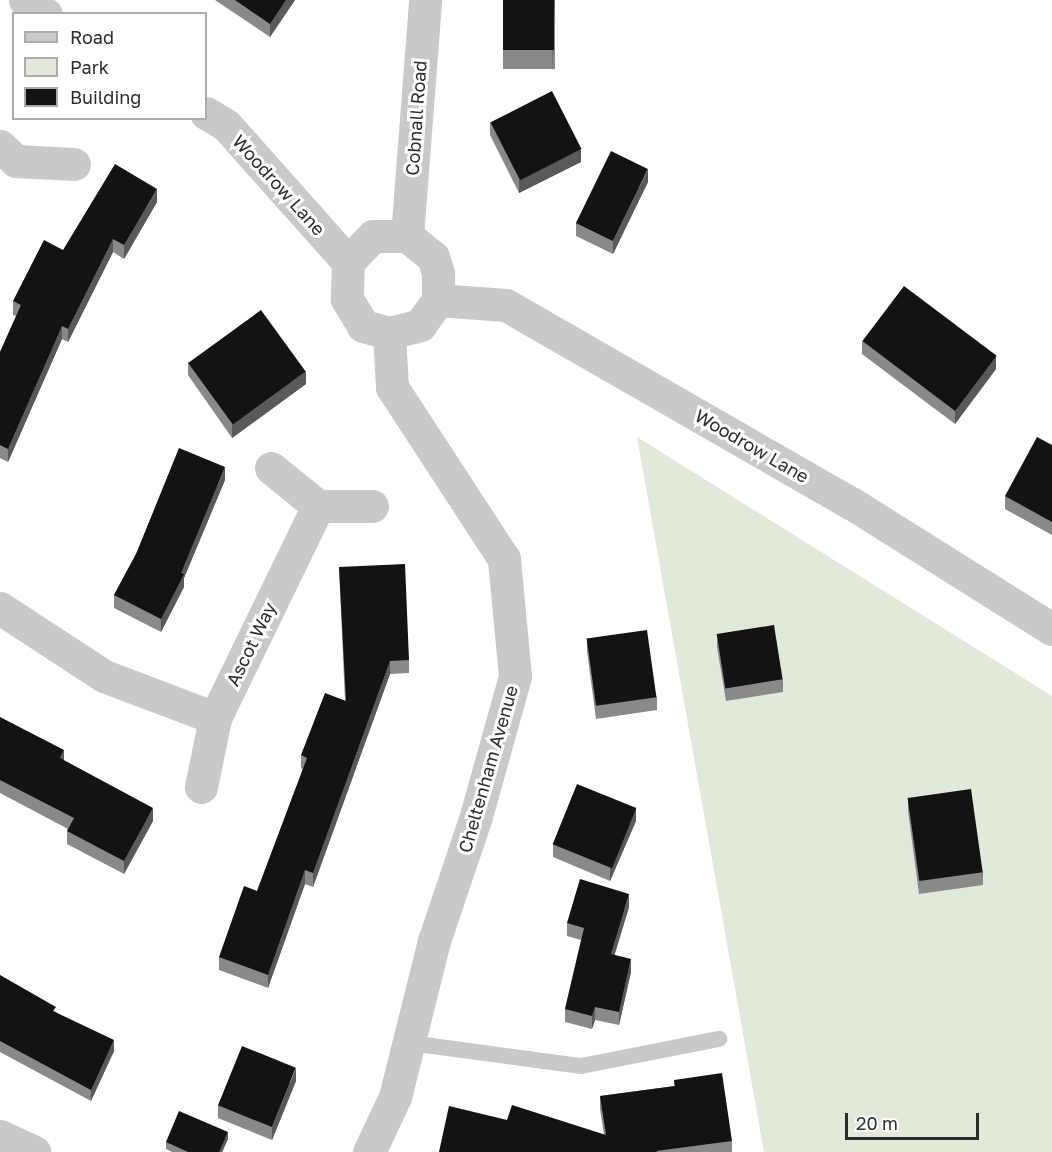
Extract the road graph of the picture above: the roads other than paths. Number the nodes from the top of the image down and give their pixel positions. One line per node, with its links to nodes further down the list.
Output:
1 (25, 0): 3 (street)
2 (425, 0): 7 (street, Cobnall Road)
3 (43, 12)
4 (207, 114): 8 (street, Woodrow Lane)
5 (5, 163): 6 (street)
6 (74, 164)
7 (407, 236): 8 (street); 9 (street)
8 (348, 262): 10 (street)
9 (438, 300): 10 (street); 15 (street, Woodrow Lane)
10 (389, 333): 19 (street, Cheltenham Avenue)
11 (271, 468): 12 (street)
12 (318, 506): 13 (street); 16 (street, Ascot Way)
13 (372, 506)
14 (0, 608): 16 (street)
15 (1052, 628)
16 (215, 718): 17 (street, Ascot Way)
17 (201, 787)
18 (719, 1039): 19 (lane)
19 (410, 1043): 22 (street, Cheltenham Avenue)
20 (0, 1136): 21 (street)
21 (35, 1152)
22 (369, 1152)

